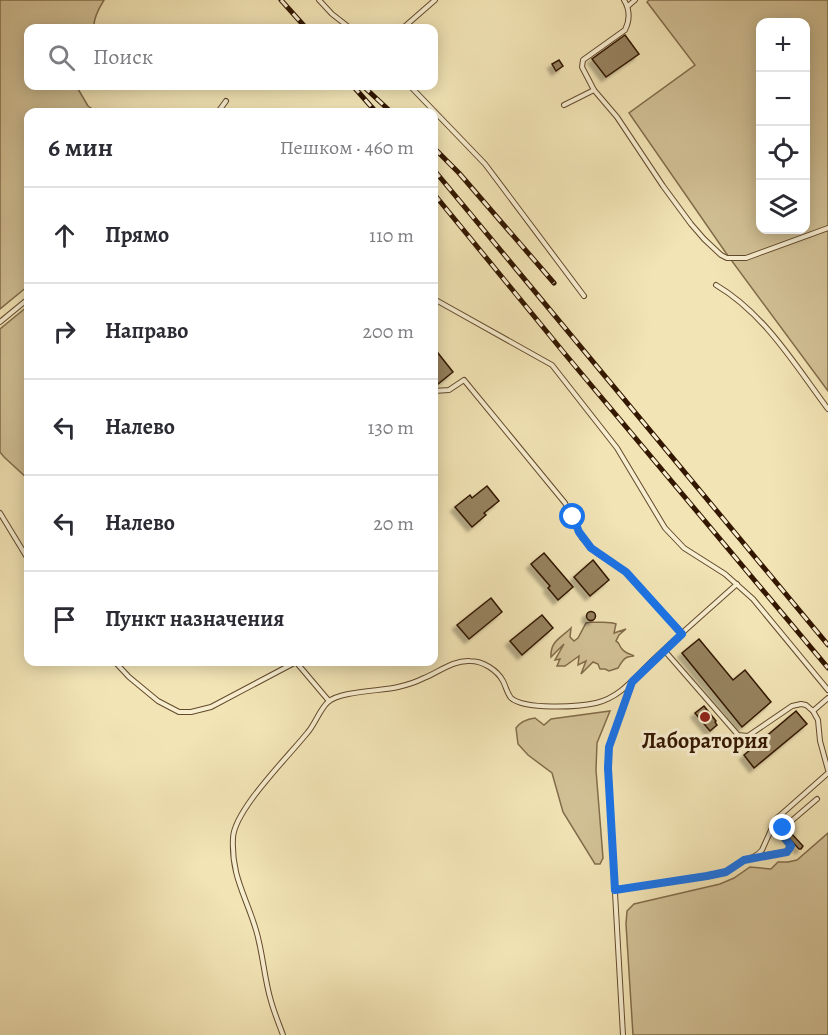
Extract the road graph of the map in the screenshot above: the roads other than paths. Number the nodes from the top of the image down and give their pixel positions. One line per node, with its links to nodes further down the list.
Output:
1 (319, 0): 6 (lane)
2 (435, 0): 7 (lane)
3 (624, 0): 5 (lane)
4 (634, 0): 5 (lane)
5 (627, 6): 9 (lane)
6 (345, 24)
7 (408, 24)
8 (414, 90): 13 (lane)
9 (594, 90): 11 (lane); 15 (lane)
10 (226, 101): 12 (lane)
11 (564, 105)
12 (221, 108)
13 (431, 108)
14 (438, 115): 17 (lane)
15 (828, 228)
16 (716, 285): 22 (lane)
17 (584, 296)
18 (438, 301): 25 (lane)
19 (24, 302): 20 (lane)
20 (0, 322)
21 (438, 392): 26 (lane)
22 (828, 410)
23 (0, 513): 24 (lane)
24 (24, 552)
25 (737, 584): 26 (lane); 32 (lane)
26 (682, 634): 27 (lane)
27 (664, 650): 31 (lane); 35 (lane)
28 (119, 666): 29 (lane)
29 (289, 666)
30 (300, 666): 34 (lane)
31 (632, 682): 34 (lane); 39 (lane)
32 (828, 690)
33 (828, 698): 35 (lane)
34 (329, 701): 40 (lane)
35 (813, 711): 36 (lane)
36 (828, 772): 38 (lane)
37 (817, 799): 38 (lane)
38 (753, 857): 39 (lane)
39 (615, 890): 41 (lane)
40 (283, 1035)
41 (623, 1035)

